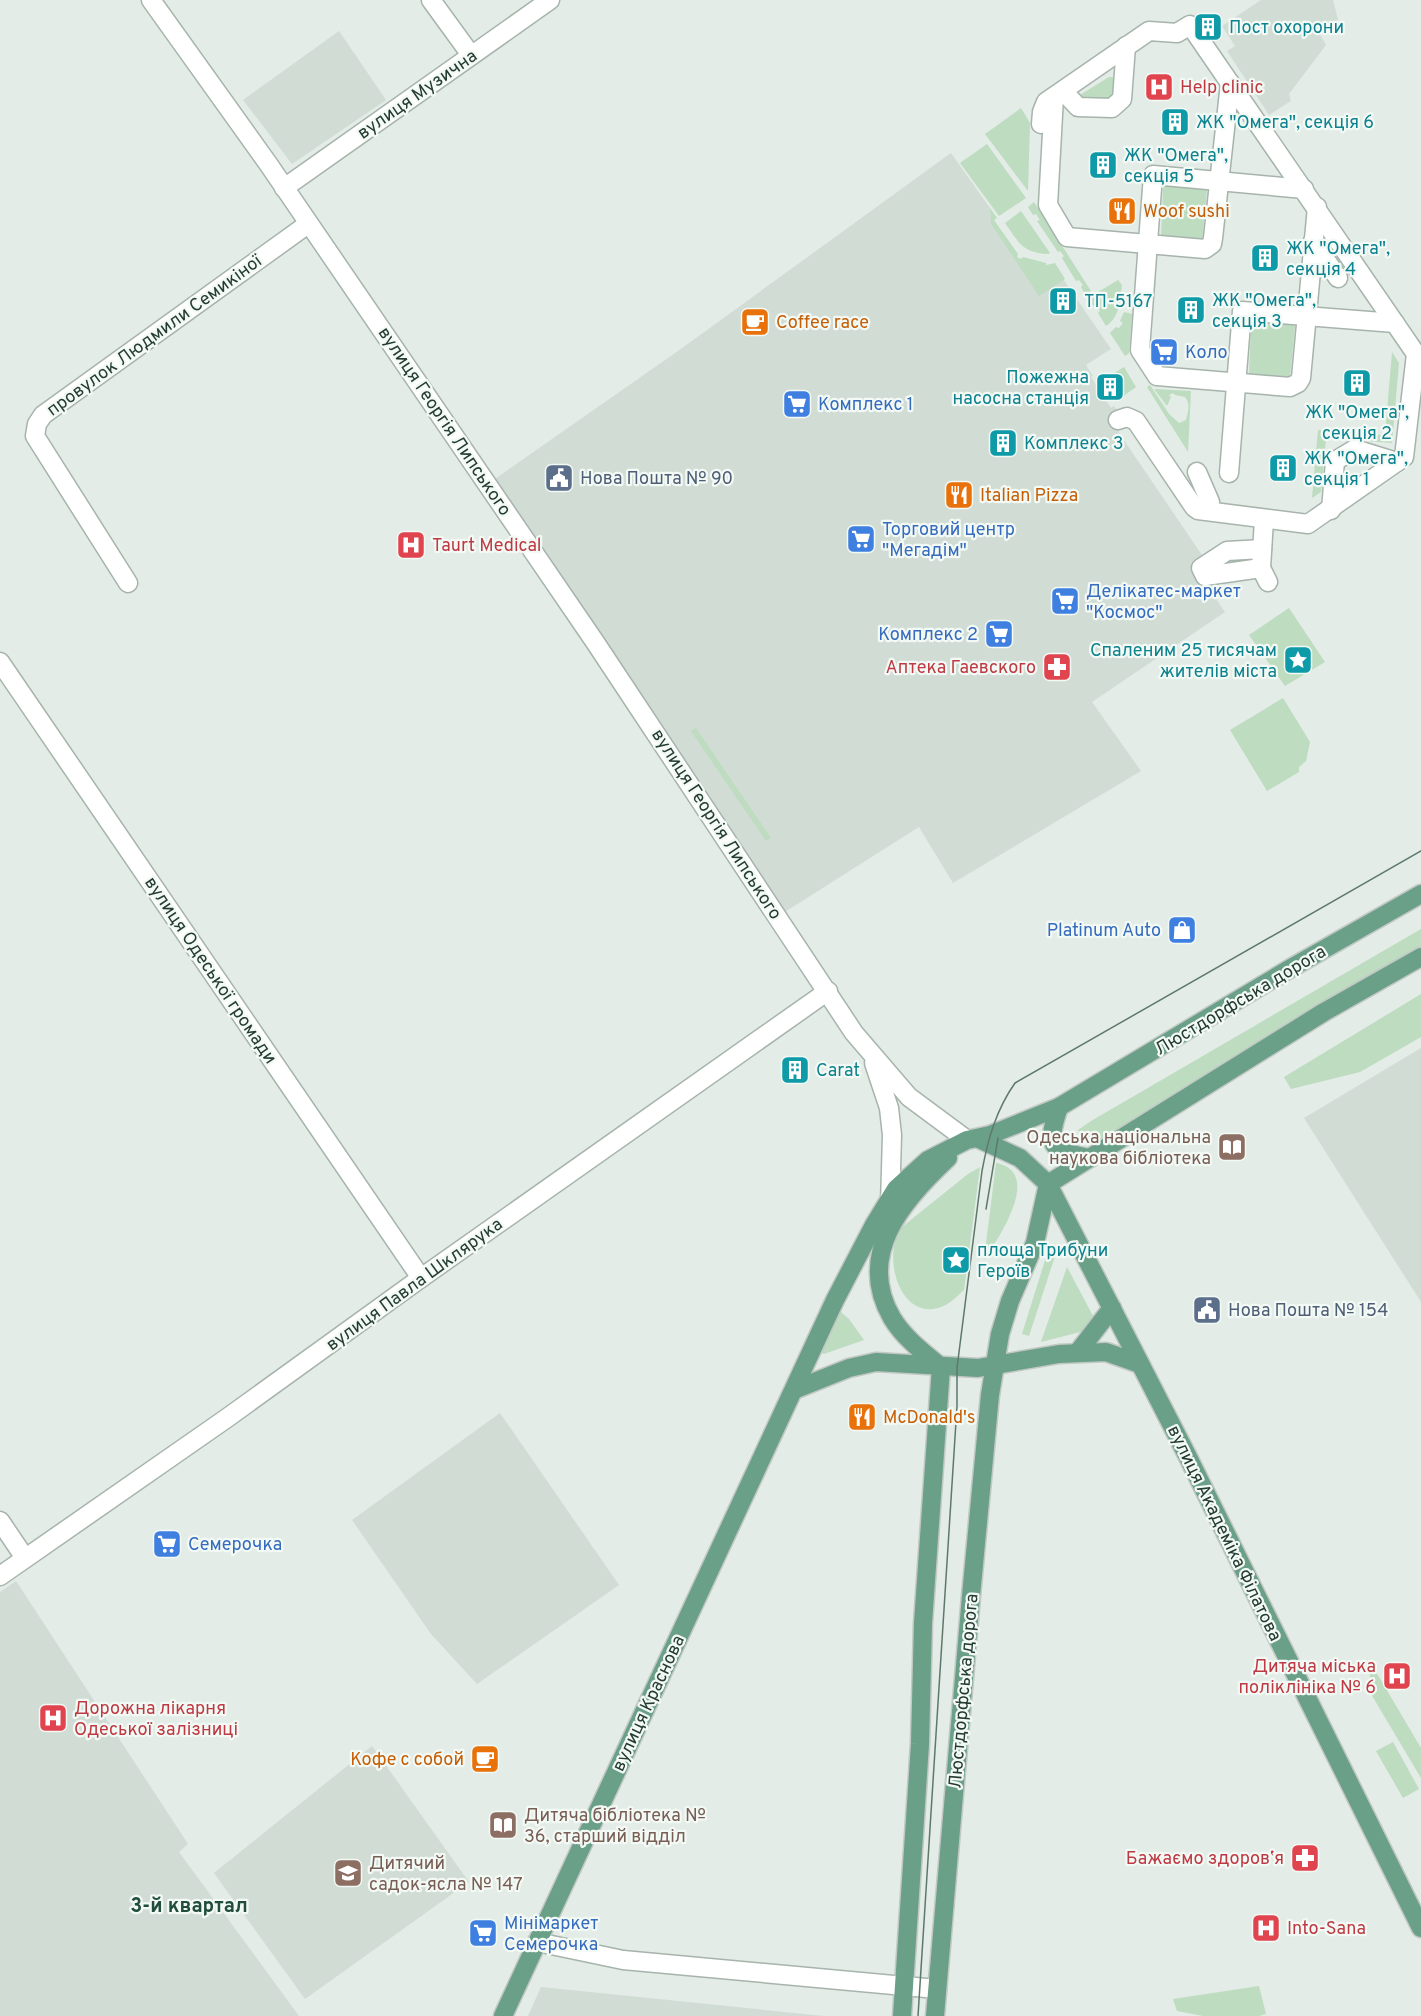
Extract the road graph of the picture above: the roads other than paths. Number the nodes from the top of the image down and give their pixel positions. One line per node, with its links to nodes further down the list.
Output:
1 (151, 0): 10 (street, вулиця Георгія Липського)
2 (431, 0): 5 (street)
3 (550, 0): 5 (street, вулиця Музична)
4 (1126, 46): 6 (street); 7 (street); 7 (street)
5 (471, 55): 10 (street, вулиця Музична)
6 (1230, 83): 9 (street); 11 (street)
7 (1058, 94): 8 (street); 15 (street)
8 (1041, 124)
9 (1219, 181): 11 (street); 15 (street); 15 (street)
10 (284, 188): 13 (street, вулиця Георгія Липського)
11 (1304, 189): 12 (street)
12 (1317, 207): 14 (street); 18 (street)
13 (308, 224): 28 (street, провулок Людмили Семикіної); 32 (street, вулиця Георгія Липського)
14 (1313, 241): 16 (street); 17 (street)
15 (1148, 244): 19 (street)
16 (1338, 278)
17 (1307, 317): 18 (street); 19 (street); 19 (street)
18 (1395, 323): 21 (street)
19 (1237, 382): 22 (street)
20 (1118, 420): 24 (street)
21 (1397, 462): 25 (street); 25 (street)
22 (1229, 473)
23 (1203, 477): 24 (street)
24 (1210, 508): 26 (street)
25 (1331, 510): 26 (street)
26 (1264, 520): 27 (street)
27 (1262, 549): 27 (street)
28 (128, 583)
29 (0, 662): 40 (street, вулиця Одеської громади)
30 (1421, 894): 34 (main road, Люстдорфська дорога)
31 (1421, 957): 36 (main road)
32 (828, 991): 33 (street, вулиця Георгія Липського); 40 (street, вулиця Павла Шклярука)
33 (872, 1056): 35 (street, вулиця Георгія Липського); 38 (street, вулиця Георгія Липського)
34 (1059, 1107): 35 (main road, Люстдорфська дорога); 36 (main road)
35 (981, 1141): 37 (main road); 38 (main road); 39 (main road)
36 (1090, 1158): 37 (main road)
37 (1048, 1184): 41 (main road, вулиця Академіка Філатова); 44 (main road)
38 (891, 1198): 39 (street, вулиця Георгія Липського); 46 (main road, вулиця Краснова)
39 (890, 1226): 45 (main road)
40 (421, 1278): 48 (street, вулиця Павла Шклярука)
41 (1112, 1308): 42 (main road); 43 (main road, вулиця Академіка Філатова)
42 (1078, 1352): 43 (main road); 44 (main road)
43 (1140, 1364): 50 (main road, вулиця Академіка Філатова)
44 (996, 1366): 45 (main road); 53 (main road, Люстдорфська дорога)
45 (954, 1368): 46 (main road); 52 (main road, Люстдорфська дорога)
46 (794, 1390): 51 (main road, вулиця Краснова)
47 (0, 1521): 48 (street)
48 (26, 1558): 49 (street, вулиця Павла Шклярука)
49 (0, 1576)
50 (1421, 1928)
51 (537, 1942): 52 (street); 54 (main road, вулиця Краснова)
52 (905, 1987): 53 (street); 55 (main road, Люстдорфська дорога)
53 (937, 1989): 56 (main road, Люстдорфська дорога)
54 (503, 2016)
55 (902, 2016)
56 (935, 2016)

